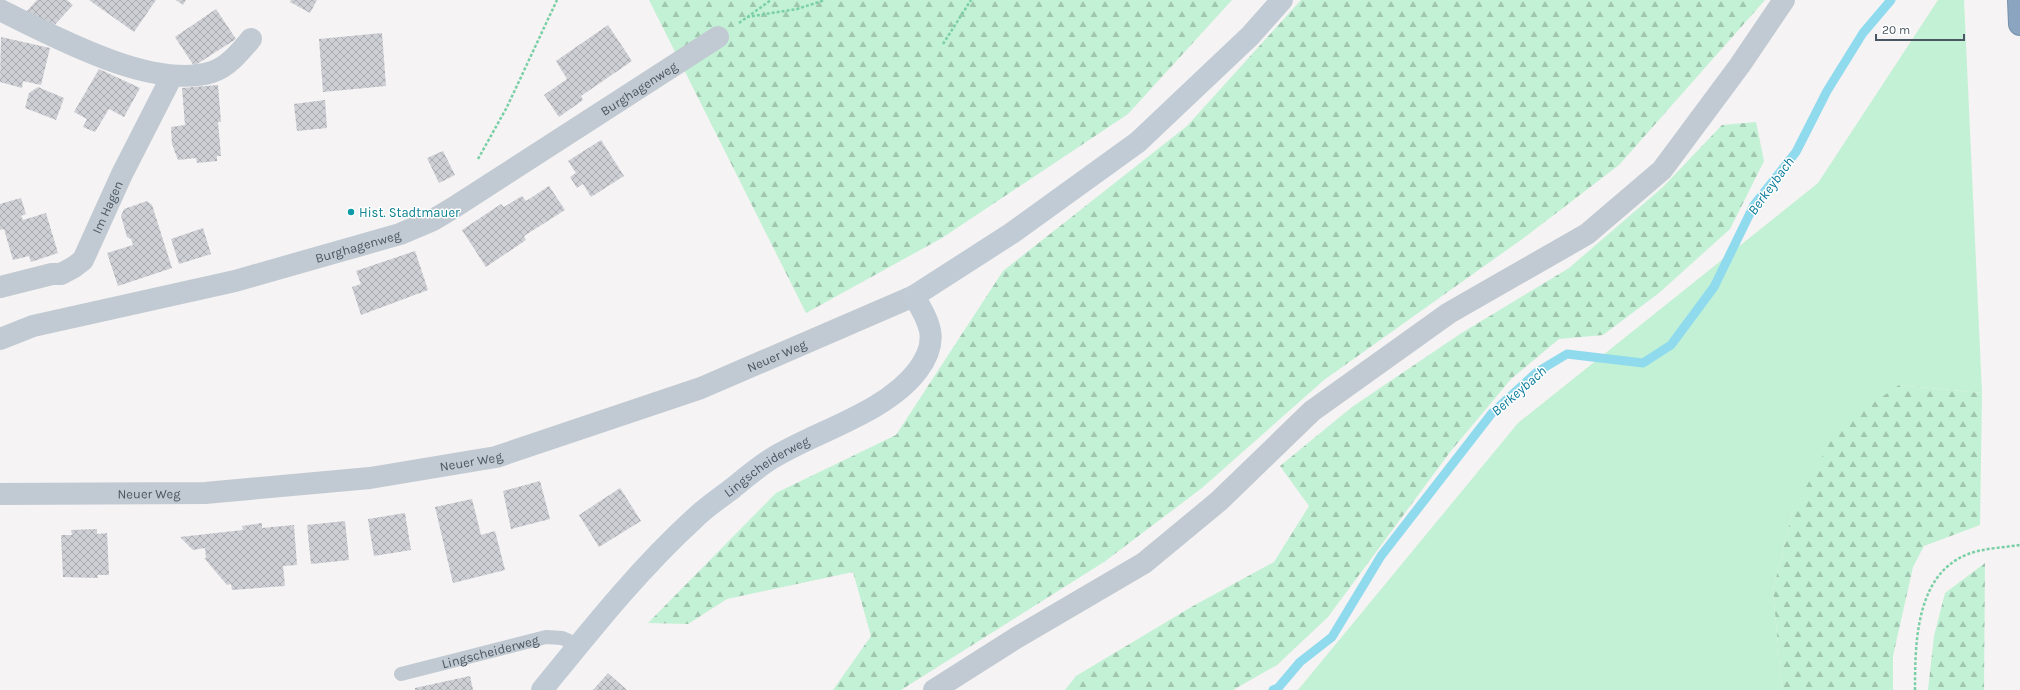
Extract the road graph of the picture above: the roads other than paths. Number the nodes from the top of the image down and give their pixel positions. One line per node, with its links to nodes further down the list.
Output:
1 (8, 0): 5 (street)
2 (1282, 0): 12 (street)
3 (1784, 0): 18 (street)
4 (2019, 0): 7 (highway)
5 (0, 7)
6 (0, 10): 10 (street)
7 (2020, 24)
8 (718, 37): 13 (street, Burghagenweg)
9 (251, 39): 10 (street)
10 (172, 76): 11 (street, Im Hagen)
11 (0, 286)
12 (914, 296): 14 (street, Neuer Weg); 15 (street, Lingscheiderweg)
13 (0, 339)
14 (0, 494)
15 (578, 645): 16 (lane, Lingscheiderweg); 17 (street, Lingscheiderweg)
16 (401, 674)
17 (542, 690)
18 (934, 690)

